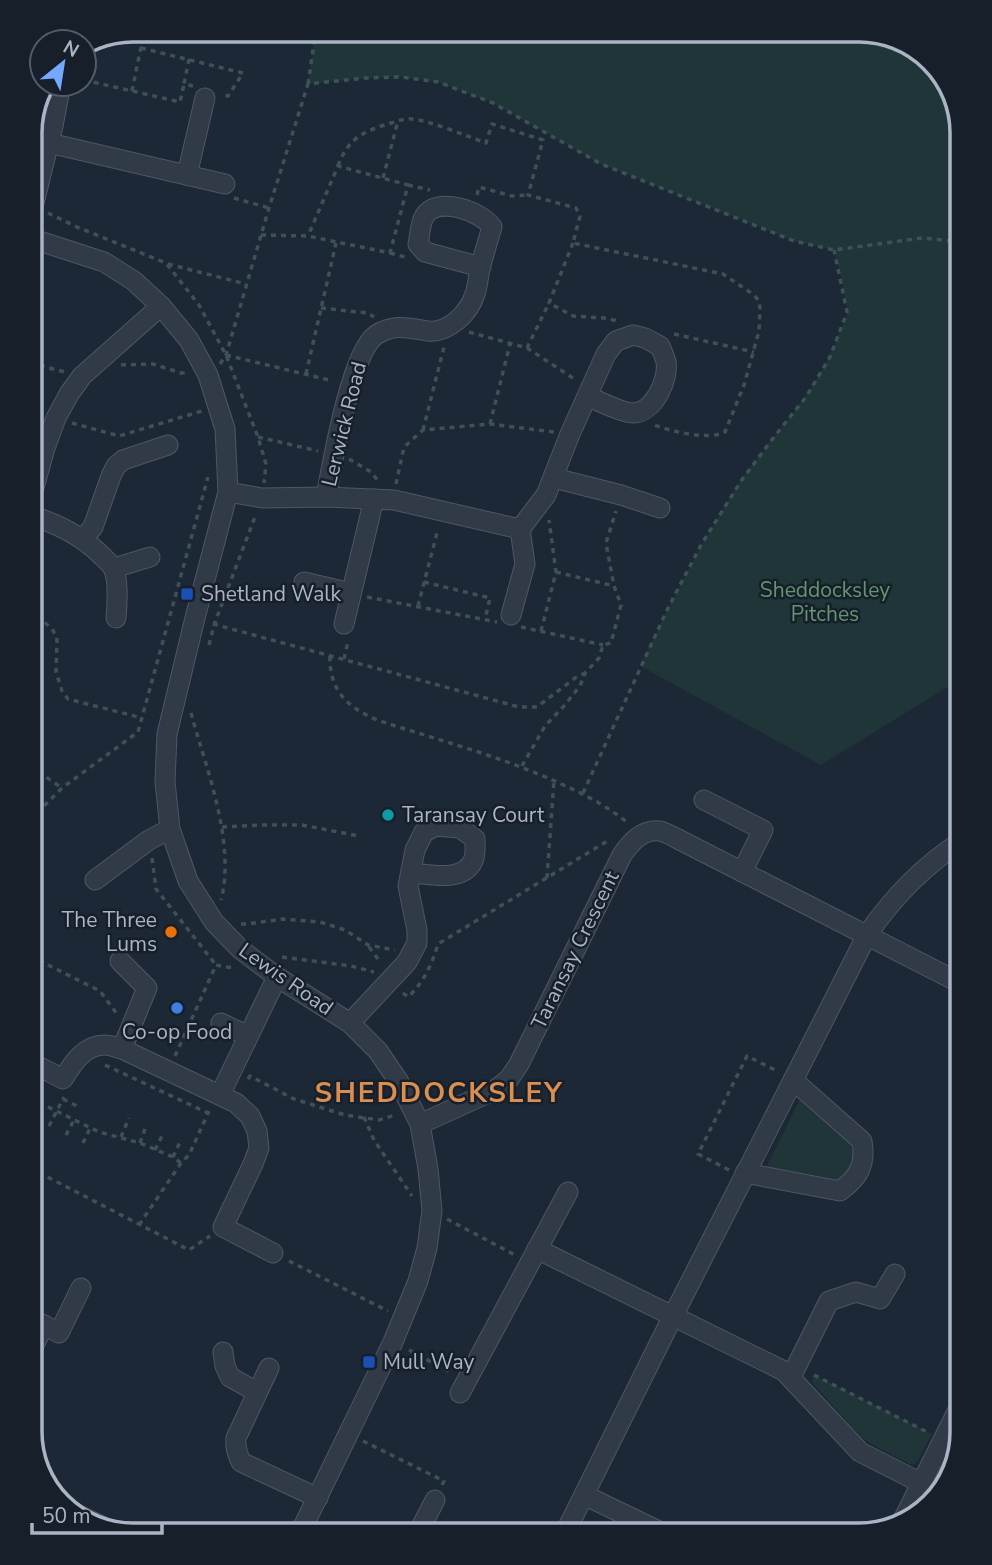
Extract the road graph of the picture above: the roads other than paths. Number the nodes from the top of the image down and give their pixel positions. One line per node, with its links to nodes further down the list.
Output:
1 (206, 93): 5 (street)
2 (58, 98): 3 (street)
3 (48, 143): 4 (street); 5 (street)
4 (42, 168)
5 (187, 175): 6 (street)
6 (225, 184)
7 (42, 242): 9 (street, Lewis Road)
8 (481, 267): 15 (street, Lerwick Road)
9 (161, 306): 11 (street); 14 (street, Lewis Road)
10 (589, 393): 10 (street); 13 (street)
11 (42, 438)
12 (168, 445): 20 (street)
13 (550, 486): 17 (street); 19 (street)
14 (228, 492): 15 (street); 29 (street, Lewis Road)
15 (326, 497): 16 (street)
16 (373, 499): 19 (street); 24 (street)
17 (660, 508)
18 (42, 519): 20 (street)
19 (520, 528): 26 (street)
20 (83, 539): 22 (street)
21 (150, 557): 22 (street)
22 (114, 568): 25 (street)
23 (304, 582): 24 (street)
24 (351, 593): 27 (street)
25 (116, 618)
26 (509, 621)
27 (344, 624)
28 (704, 800): 31 (street)
29 (170, 829): 33 (street); 36 (street, Lewis Road)
30 (950, 850): 34 (street)
31 (742, 872): 34 (street); 45 (street, Taransay Crescent)
32 (411, 873): 39 (street)
33 (95, 880)
34 (867, 935): 37 (street); 43 (street)
35 (120, 961): 41 (street)
36 (277, 976): 39 (street, Lewis Road); 40 (street)
37 (950, 978)
38 (221, 1023): 40 (street)
39 (350, 1023): 45 (street, Lewis Road)
40 (248, 1036): 44 (street)
41 (126, 1040): 42 (street); 44 (street)
42 (42, 1068)
43 (793, 1080): 46 (street); 46 (street)
44 (228, 1099): 49 (street)
45 (420, 1124): 62 (street, Lewis Road)
46 (745, 1173): 52 (street)
47 (568, 1192): 48 (street)
48 (537, 1249): 52 (street); 57 (street)
49 (273, 1253)
50 (895, 1273): 56 (street)
51 (81, 1288): 53 (street)
52 (673, 1316): 56 (street); 61 (street)
53 (42, 1324)
54 (223, 1352): 58 (street)
55 (269, 1368): 58 (street)
56 (791, 1377): 60 (street)
57 (463, 1387)
58 (257, 1392): 62 (street)
59 (946, 1449): 60 (street)
60 (921, 1483): 64 (street)
61 (584, 1495): 67 (street); 68 (street)
62 (318, 1498): 65 (street, Lewis Road)
63 (435, 1500): 66 (street)
64 (908, 1509)
65 (305, 1523)
66 (424, 1523)
67 (570, 1523)
68 (642, 1523)

